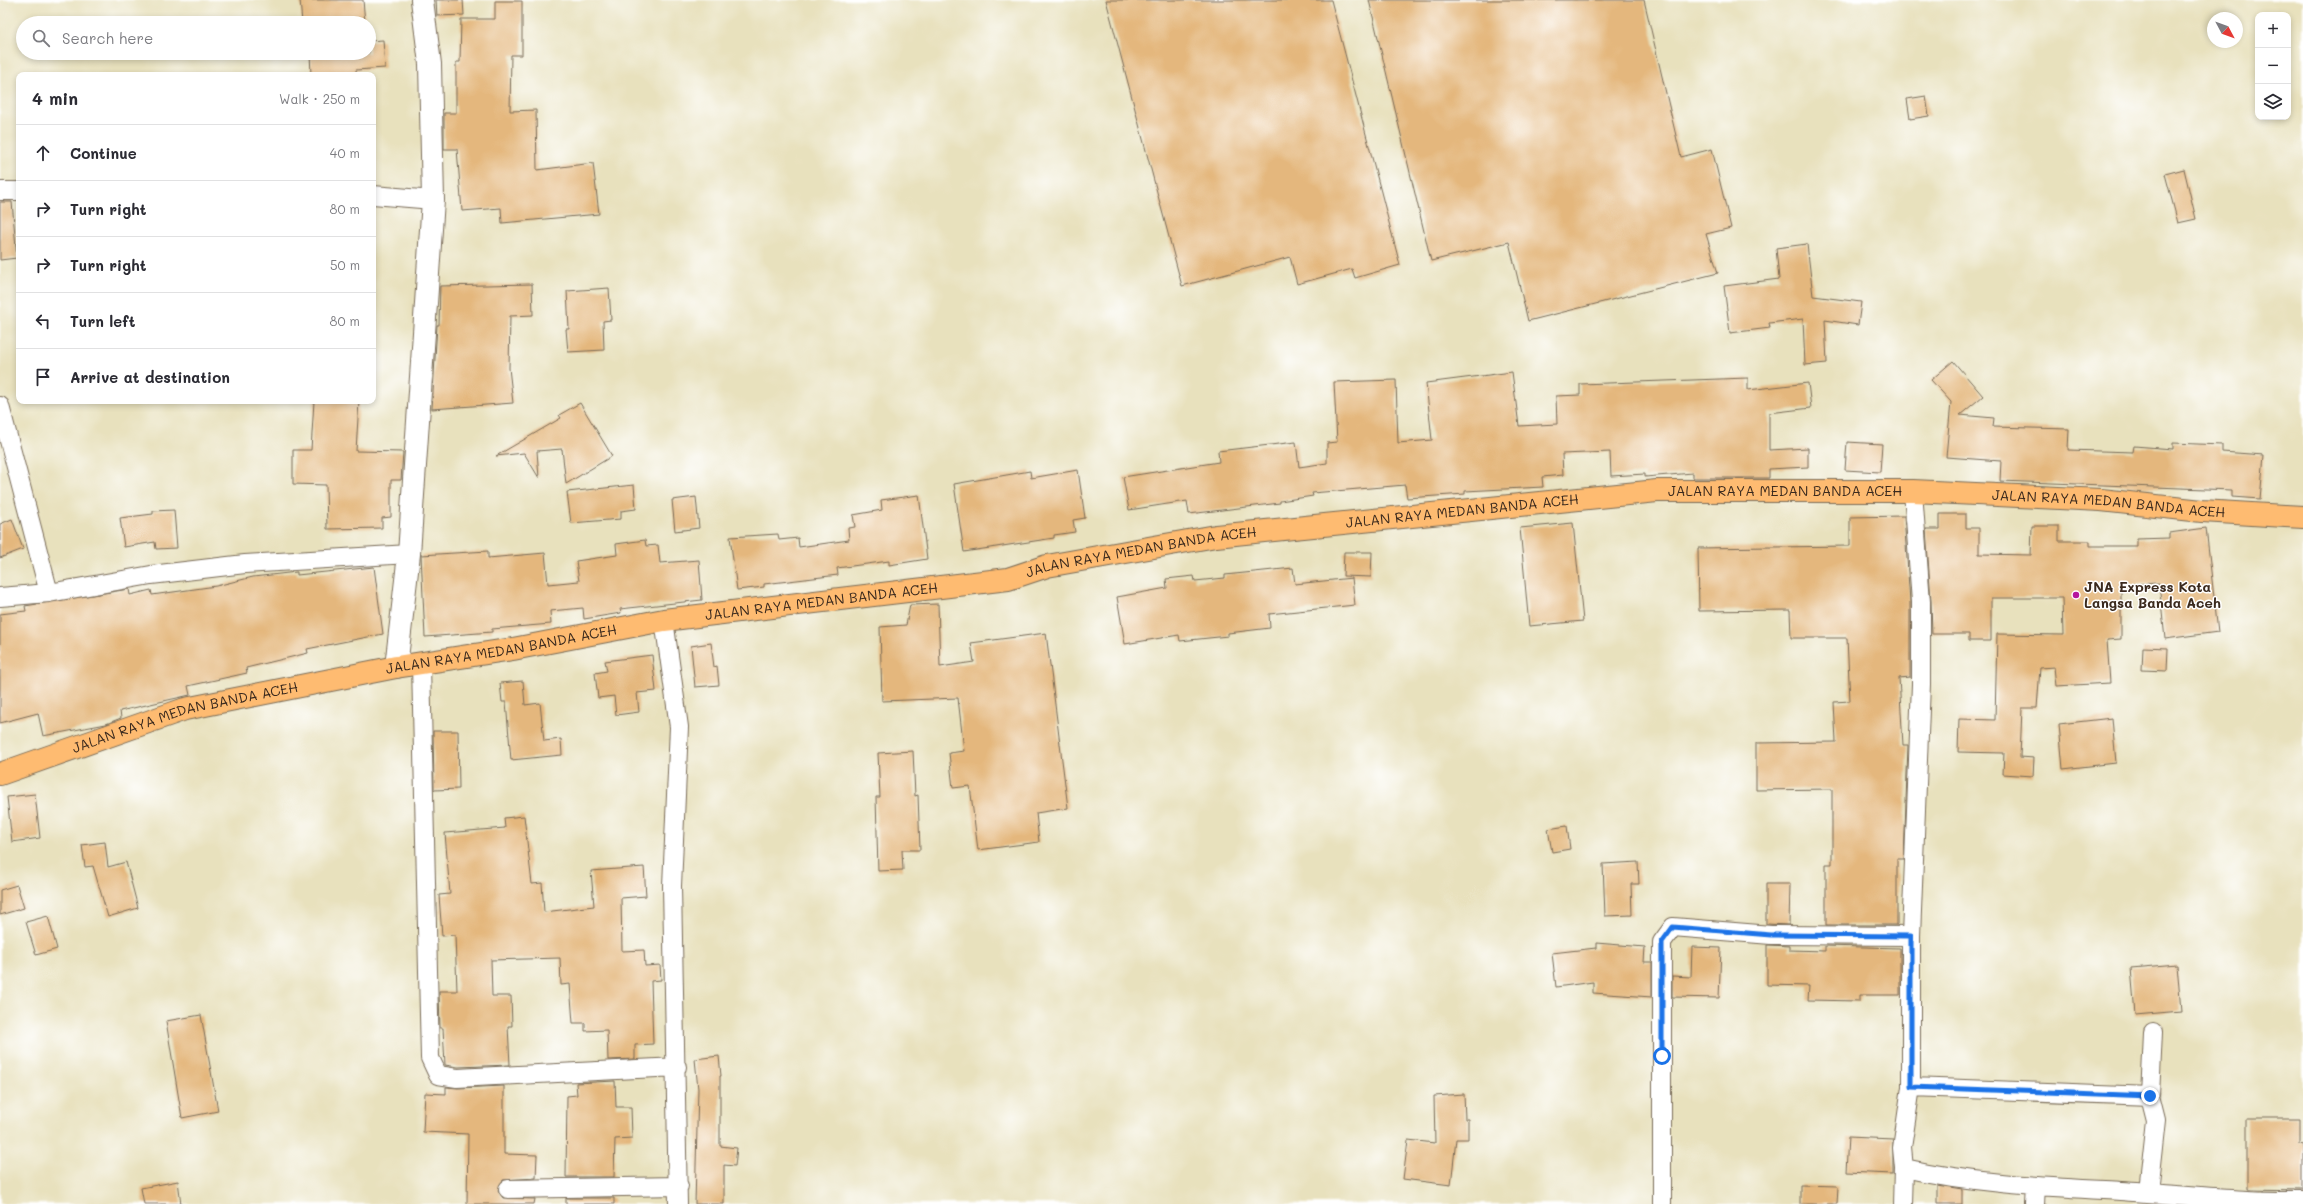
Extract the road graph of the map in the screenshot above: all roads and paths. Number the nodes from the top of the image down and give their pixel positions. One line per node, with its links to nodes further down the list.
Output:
1 (422, 0): 5 (street)
2 (0, 191): 3 (street)
3 (16, 191)
4 (376, 195): 5 (street)
5 (433, 200): 9 (street)
6 (0, 406): 10 (street)
7 (1912, 491): 8 (highway, JALAN RAYA MEDAN BANDA ACEH); 12 (highway, JALAN RAYA MEDAN BANDA ACEH); 16 (street)
8 (2303, 517)
9 (409, 554): 10 (street); 14 (street)
10 (49, 593): 11 (street)
11 (0, 597)
12 (664, 620): 13 (highway, JALAN RAYA MEDAN BANDA ACEH); 18 (street)
13 (421, 664): 14 (highway, JALAN RAYA MEDAN BANDA ACEH); 18 (street)
14 (396, 666): 15 (highway, JALAN RAYA MEDAN BANDA ACEH)
15 (0, 774)
16 (1911, 936): 19 (street); 29 (street)
17 (2153, 1032): 20 (street)
18 (676, 1067): 22 (street)
19 (1911, 1087): 20 (street); 21 (street)
20 (2150, 1096): 25 (street)
21 (1904, 1168): 23 (street); 30 (street)
22 (679, 1186): 24 (street); 28 (street)
23 (2036, 1186): 25 (street); 31 (street)
24 (508, 1189)
25 (2148, 1193): 26 (street)
26 (2188, 1201): 27 (street)
27 (2303, 1201)
28 (678, 1204)
29 (1662, 1204)
30 (1903, 1204)
31 (2035, 1204)

